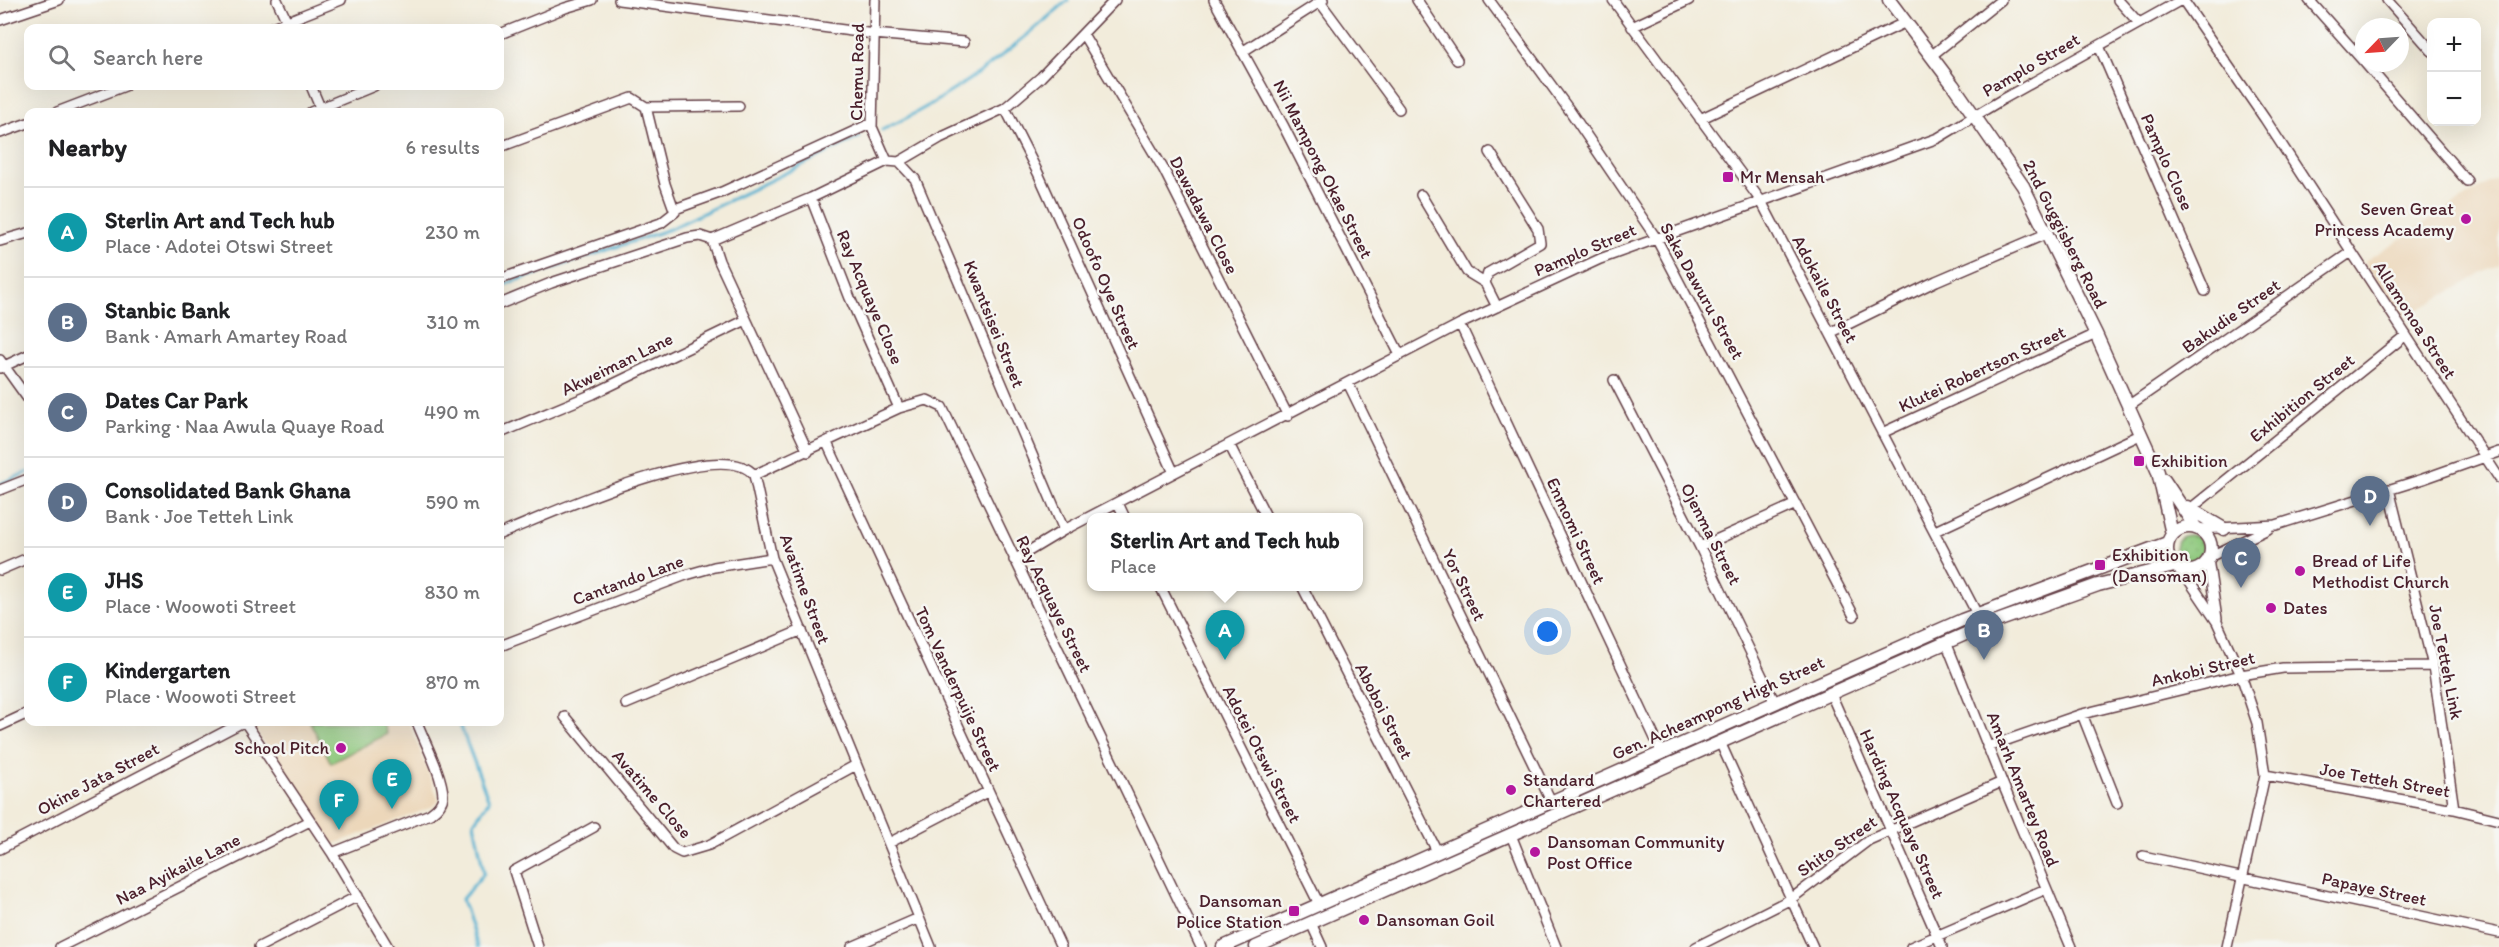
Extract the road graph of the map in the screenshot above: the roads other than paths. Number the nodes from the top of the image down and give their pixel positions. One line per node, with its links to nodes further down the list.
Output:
1 (59, 0): 20 (street)
2 (277, 0): 23 (street)
3 (341, 0): 24 (street)
4 (592, 0): 26 (street)
5 (619, 0): 27 (street)
6 (875, 0): 27 (street, Chemu Road)
7 (1115, 0): 28 (street)
8 (1214, 0): 33 (street, Nii Mampong Okae Street)
9 (1417, 0): 35 (street)
10 (1489, 0): 63 (street, Saka Dawuru Street)
11 (1612, 0): 25 (street, Adokaile Street)
12 (1689, 0): 25 (street)
13 (1889, 0): 21 (main road, 2nd Guggisberg Road)
14 (2001, 0): 34 (street)
15 (2118, 0): 22 (street)
16 (2182, 0): 22 (street, Pamplo Street); 66 (street, Allamonoa Street)
17 (2309, 0): 32 (street)
18 (2387, 0): 30 (street)
19 (1321, 1): 33 (street); 45 (street)
20 (0, 20)
21 (1906, 22): 34 (main road, 2nd Guggisberg Road); 48 (street)
22 (2139, 23): 31 (street, Pamplo Street)
23 (288, 24)
24 (290, 24)
25 (1632, 27): 48 (street, Adokaile Street)
26 (504, 32)
27 (874, 34): 29 (street); 50 (street, Chemu Road)
28 (1083, 34): 44 (street); 85 (street, Dawadawa Close)
29 (964, 42)
30 (2427, 45)
31 (2099, 46): 47 (street, Pamplo Street); 69 (street, Pamplo Close)
32 (2355, 51)
33 (1242, 52): 77 (street, Nii Mampong Okae Street)
34 (1931, 56): 47 (main road, 2nd Guggisberg Road)
35 (1457, 60)
36 (2374, 72): 56 (street)
37 (115, 90): 41 (street)
38 (313, 90): 42 (street)
39 (365, 90): 43 (street)
40 (739, 106): 46 (street)
41 (67, 108)
42 (317, 108)
43 (325, 108)
44 (1005, 108): 55 (street); 95 (street, Odoofo Oye Street)
45 (1399, 109)
46 (647, 110): 52 (street); 60 (street)
47 (1976, 117): 59 (street, Pamplo Street); 61 (main road, 2nd Guggisberg Road)
48 (1700, 119): 59 (street, Adokaile Street)
49 (24, 124): 51 (street)
50 (872, 125): 54 (street, Chemu Road); 60 (street)
51 (0, 133)
52 (504, 145)
53 (1490, 152): 68 (street)
54 (887, 161): 55 (street); 58 (street)
55 (899, 162): 113 (street, Kwantsisei Street)
56 (2467, 182)
57 (1421, 195): 68 (street)
58 (811, 198): 64 (street); 84 (street, Ray Acquaye Close)
59 (1761, 201): 63 (street, Pamplo Street); 74 (street, Adokaile Street)
60 (675, 209): 67 (street)
61 (2048, 233): 74 (street); 75 (main road, 2nd Guggisberg Road)
62 (24, 234): 65 (street)
63 (1656, 238): 71 (street, Pamplo Street); 103 (street, Saka Dawuru Street)
64 (712, 240): 70 (street); 72 (street)
65 (0, 241)
66 (2351, 252): 76 (street, Allamonoa Street); 83 (street, Bakudie Street)
67 (504, 278)
68 (1485, 283): 71 (street)
69 (2205, 291)
70 (504, 302)
71 (1497, 306): 73 (street, Pamplo Street)
72 (746, 320): 86 (street, Akweiman Lane); 91 (street)
73 (1460, 324): 77 (street, Pamplo Street); 147 (street, Enmomi Street)
74 (1830, 333): 87 (street, Adokaile Street)
75 (2096, 334): 83 (main road, 2nd Guggisberg Road); 87 (street, Klutei Robertson Street)
76 (2406, 335): 93 (street, Allamonoa Street); 104 (street, Exhibition Street)
77 (1400, 355): 81 (street, Pamplo Street)
78 (24, 356): 79 (street)
79 (1, 365): 82 (street)
80 (1614, 380): 117 (street, Ojenma Street)
81 (1348, 383): 85 (street, Pamplo Street); 152 (street, Yor Street)
82 (24, 394)
83 (2128, 406): 88 (main road, 2nd Guggisberg Road)
84 (899, 408): 89 (street, Ray Acquaye Street); 122 (street, Ray Acquaye Street)
85 (1288, 416): 90 (street, Pamplo Street)
86 (504, 431)
87 (1882, 433): 114 (street, Adokaile Street)
88 (2140, 435): 94 (main road, 2nd Guggisberg Road); 114 (street)
89 (827, 443): 91 (street, Ray Acquaye Street); 151 (street, Tom Vanderpuije Street)
90 (1230, 446): 95 (street, Pamplo Street); 107 (street)
91 (808, 452): 96 (street)
92 (2499, 452): 93 (street)
93 (2486, 457): 97 (street, Allamonoa Street); 99 (street)
94 (2158, 472): 101 (main road, 2nd Guggisberg Road); 108 (main road, 2nd Guggisberg Road)
95 (1174, 473): 102 (street, Pamplo Street)
96 (754, 476): 115 (street); 119 (street, Avatime Street)
97 (2499, 478)
98 (24, 481): 100 (street)
99 (2388, 489): 110 (street); 133 (street, Joe Tetteh Link)
100 (0, 490)
101 (2174, 495): 104 (main road); 111 (main road, 2nd Guggisberg Road)
102 (1118, 503): 105 (street, Pamplo Street); 106 (street)
103 (1796, 504): 117 (street); 128 (street, Saka Dawuru Street)
104 (2189, 510): 112 (main road)
105 (1098, 513)
106 (1123, 513)
107 (1264, 513)
108 (2169, 514): 116 (main road, 2nd Guggisberg Road); 118 (main road)
109 (1087, 518): 113 (street, Pamplo Street)
110 (2276, 525): 112 (street); 120 (street)
111 (2198, 529): 112 (street); 116 (main road); 120 (main road)
112 (2224, 529)
113 (1064, 530): 122 (street, Pamplo Street)
114 (1935, 531): 127 (street, Adokaile Street)
115 (504, 532)
116 (2169, 539): 118 (main road, Gen. Acheampong High Street); 123 (main road)
117 (1700, 547): 137 (street, Ojenma Street)
118 (2146, 551): 127 (main road, Gen. Acheampong High Street)
119 (772, 558): 130 (street, Avatime Street); 132 (street, Cantando Lane)
120 (2209, 558): 123 (main road); 129 (street)
121 (24, 560): 124 (street)
122 (1014, 560): 181 (street, Ray Acquaye Street)
123 (2178, 568): 129 (street); 131 (main road, Gen. Acheampong High Street)
124 (0, 570)
125 (1162, 591): 169 (street, Adotei Otswi Street)
126 (1305, 591): 162 (street, Aboboi Street)
127 (1977, 614): 137 (main road, Gen. Acheampong High Street)
128 (1854, 616)
129 (2217, 622): 134 (street)
130 (802, 630): 136 (street); 148 (street, Avatime Street)
131 (1947, 642): 135 (main road, Gen. Acheampong High Street); 146 (street, Amarh Amartey Road)
132 (504, 644)
133 (2433, 666): 134 (street, Ankobi Street); 154 (street, Joe Tetteh Link)
134 (2241, 675): 138 (street, Ankobi Street); 149 (street)
135 (1832, 694): 145 (main road, Gen. Acheampong High Street); 158 (street, Harding Acquaye Street)
136 (626, 704)
137 (1775, 704): 147 (main road, Gen. Acheampong High Street)
138 (2082, 714): 146 (street, Ankobi Street); 153 (street)
139 (24, 715): 141 (street)
140 (565, 717): 148 (street, Avatime Close)
141 (0, 726)
142 (236, 726): 161 (street, Okine Jata Street)
143 (247, 726): 156 (street)
144 (419, 726): 163 (street)
145 (1720, 742): 159 (main road, Gen. Acheampong High Street); 168 (street)
146 (1987, 747): 150 (street, Amarh Amartey Road)
147 (1662, 753): 152 (main road, Gen. Acheampong High Street)
148 (856, 765): 160 (street, Avatime Street)
149 (2265, 775): 154 (street, Joe Tetteh Street); 165 (street)
150 (2002, 782): 158 (street, Shito Street); 166 (street, Amarh Amartey Road)
151 (987, 792): 160 (street); 180 (street, Tom Vanderpuije Street)
152 (1551, 801): 162 (main road, Gen. Acheampong High Street)
153 (2117, 803)
154 (2454, 809): 155 (street, Joe Tetteh Street)
155 (2499, 820)
156 (310, 821): 163 (street); 174 (street, Naa Ayikaile Lane)
157 (594, 827): 177 (street)
158 (1892, 828): 168 (street, Shito Street); 173 (street, Harding Acquaye Street)
159 (1511, 835): 171 (main road, Gen. Acheampong High Street); 185 (street)
160 (889, 843): 170 (street, Avatime Street)
161 (0, 849)
162 (1437, 851): 169 (main road, Gen. Acheampong High Street)
163 (332, 853): 167 (street)
164 (2143, 856): 165 (street, Papaye Street)
165 (2242, 878): 172 (street, Papaye Street); 191 (street)
166 (2046, 889): 173 (street); 190 (street, Amarh Amartey Road)
167 (358, 896): 175 (street); 176 (street)
168 (1791, 899): 186 (street, Shito Street); 187 (street)
169 (1319, 904): 182 (main road, Gen. Acheampong High Street)
170 (920, 918): 178 (street); 179 (street, Avatime Street)
171 (1311, 922): 183 (main road, Gen. Acheampong High Street); 184 (street)
172 (2499, 933)
173 (1936, 935): 188 (street); 189 (street, Harding Acquaye Street)
174 (60, 947)
175 (259, 947)
176 (388, 947)
177 (538, 947)
178 (852, 947)
179 (931, 947)
180 (1061, 947)
181 (1202, 947)
182 (1223, 947)
183 (1256, 947)
184 (1322, 947)
185 (1556, 947)
186 (1696, 947)
187 (1813, 947)
188 (1911, 947)
189 (1942, 947)
190 (2072, 947)
191 (2227, 947)

